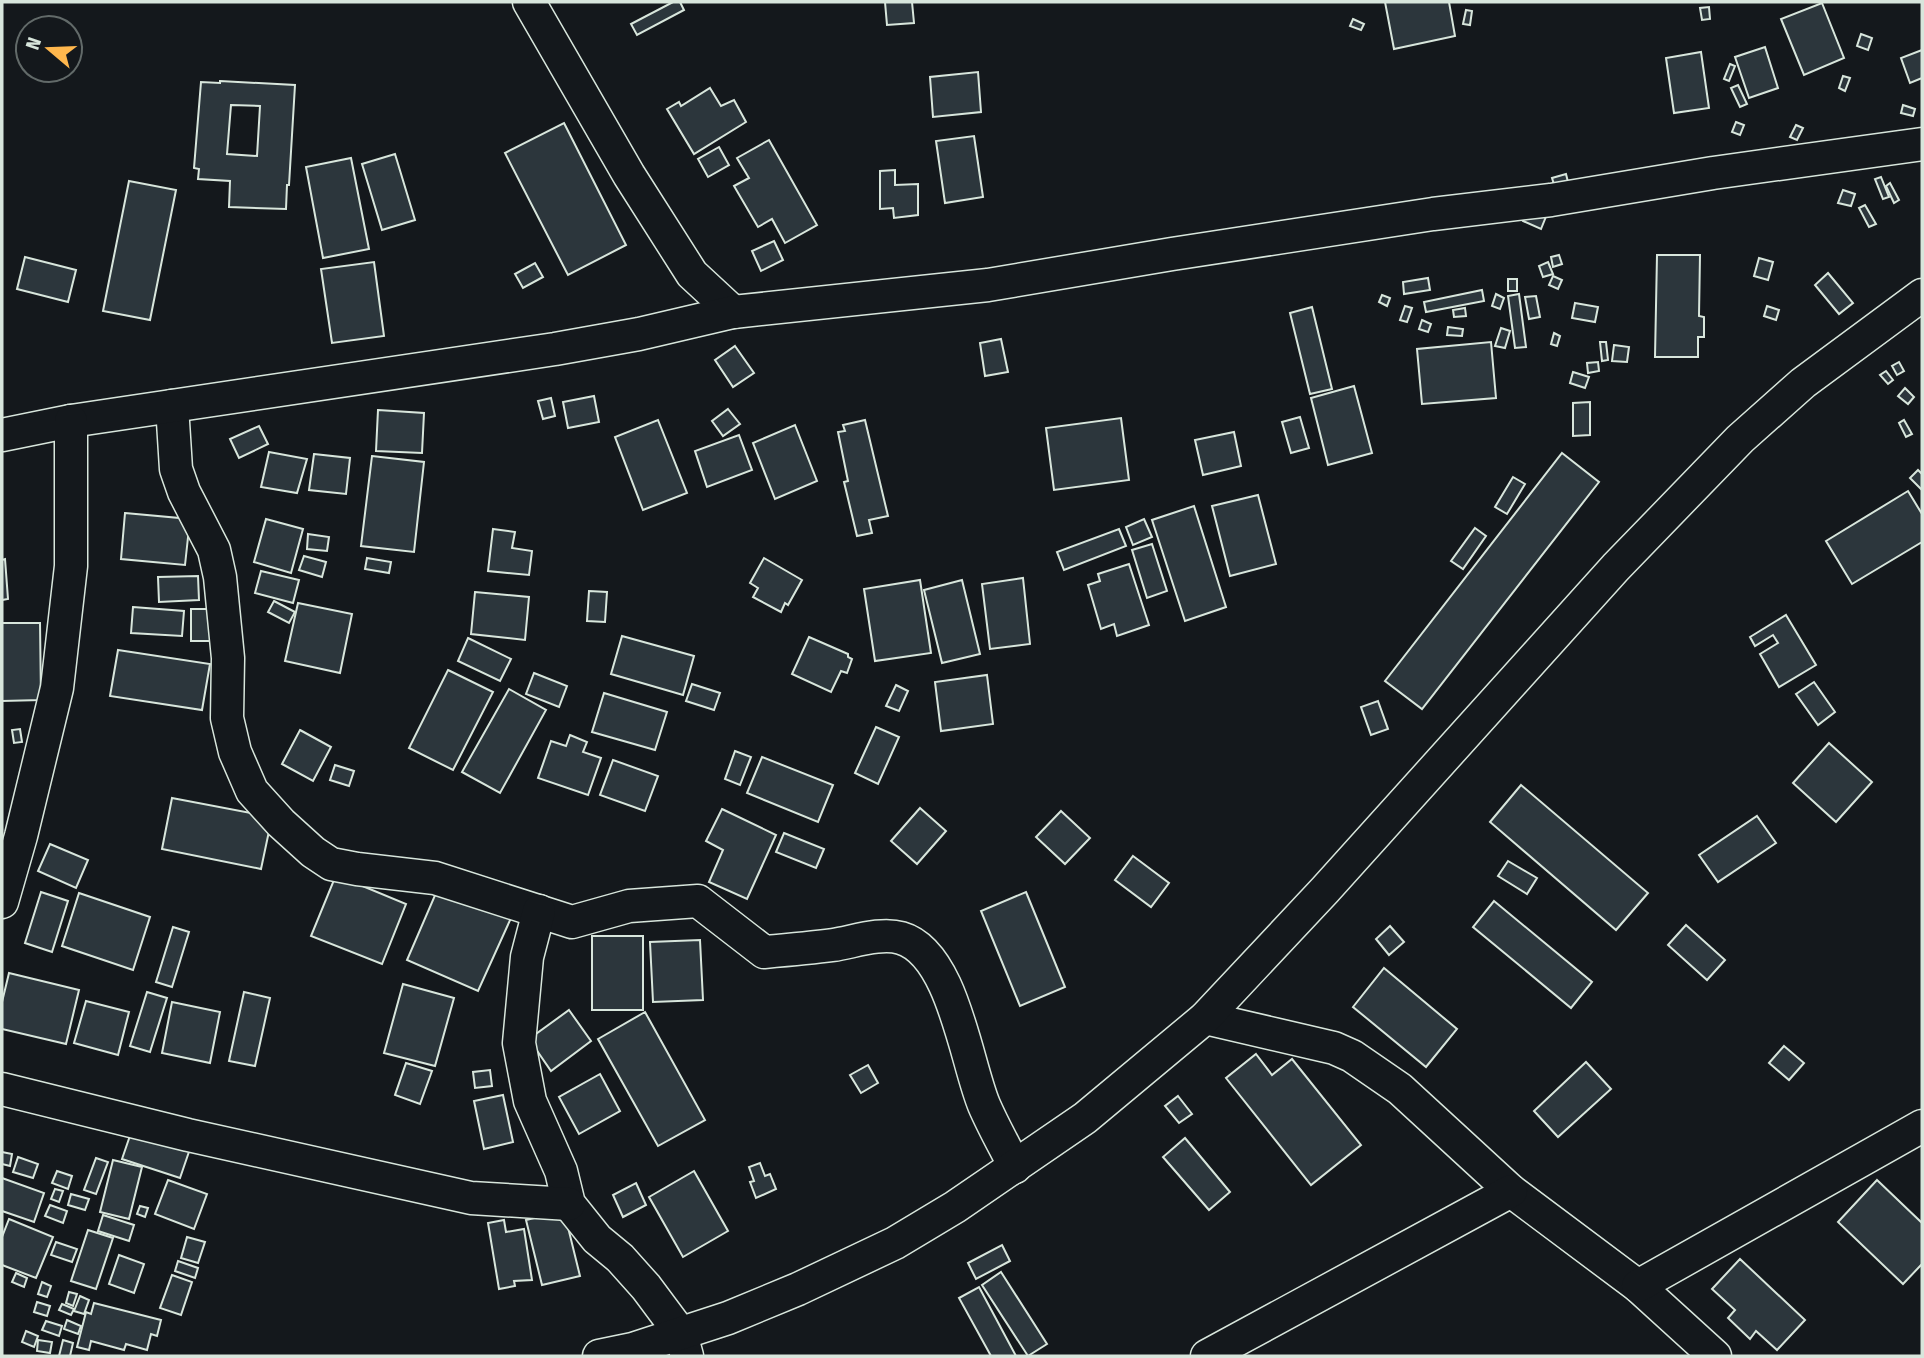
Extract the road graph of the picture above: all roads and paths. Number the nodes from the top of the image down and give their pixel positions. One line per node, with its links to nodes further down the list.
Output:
1 (529, 2): 4 (street)
2 (1922, 144): 4 (street)
3 (1922, 295): 10 (street)
4 (733, 312): 5 (street)
5 (172, 406): 6 (street); 9 (street)
6 (71, 421): 7 (street); 8 (street)
7 (2, 435)
8 (2, 902)
9 (539, 911): 13 (street); 15 (street)
10 (1205, 1018): 13 (street); 14 (street)
11 (2, 1089): 15 (street)
12 (1922, 1126): 16 (street)
13 (1015, 1167): 17 (street)
14 (1511, 1191): 16 (street); 19 (street)
15 (569, 1204): 17 (street)
16 (1638, 1286): 20 (street)
17 (684, 1345): 18 (street)
18 (599, 1356)
19 (1207, 1356)
20 (1715, 1356)

